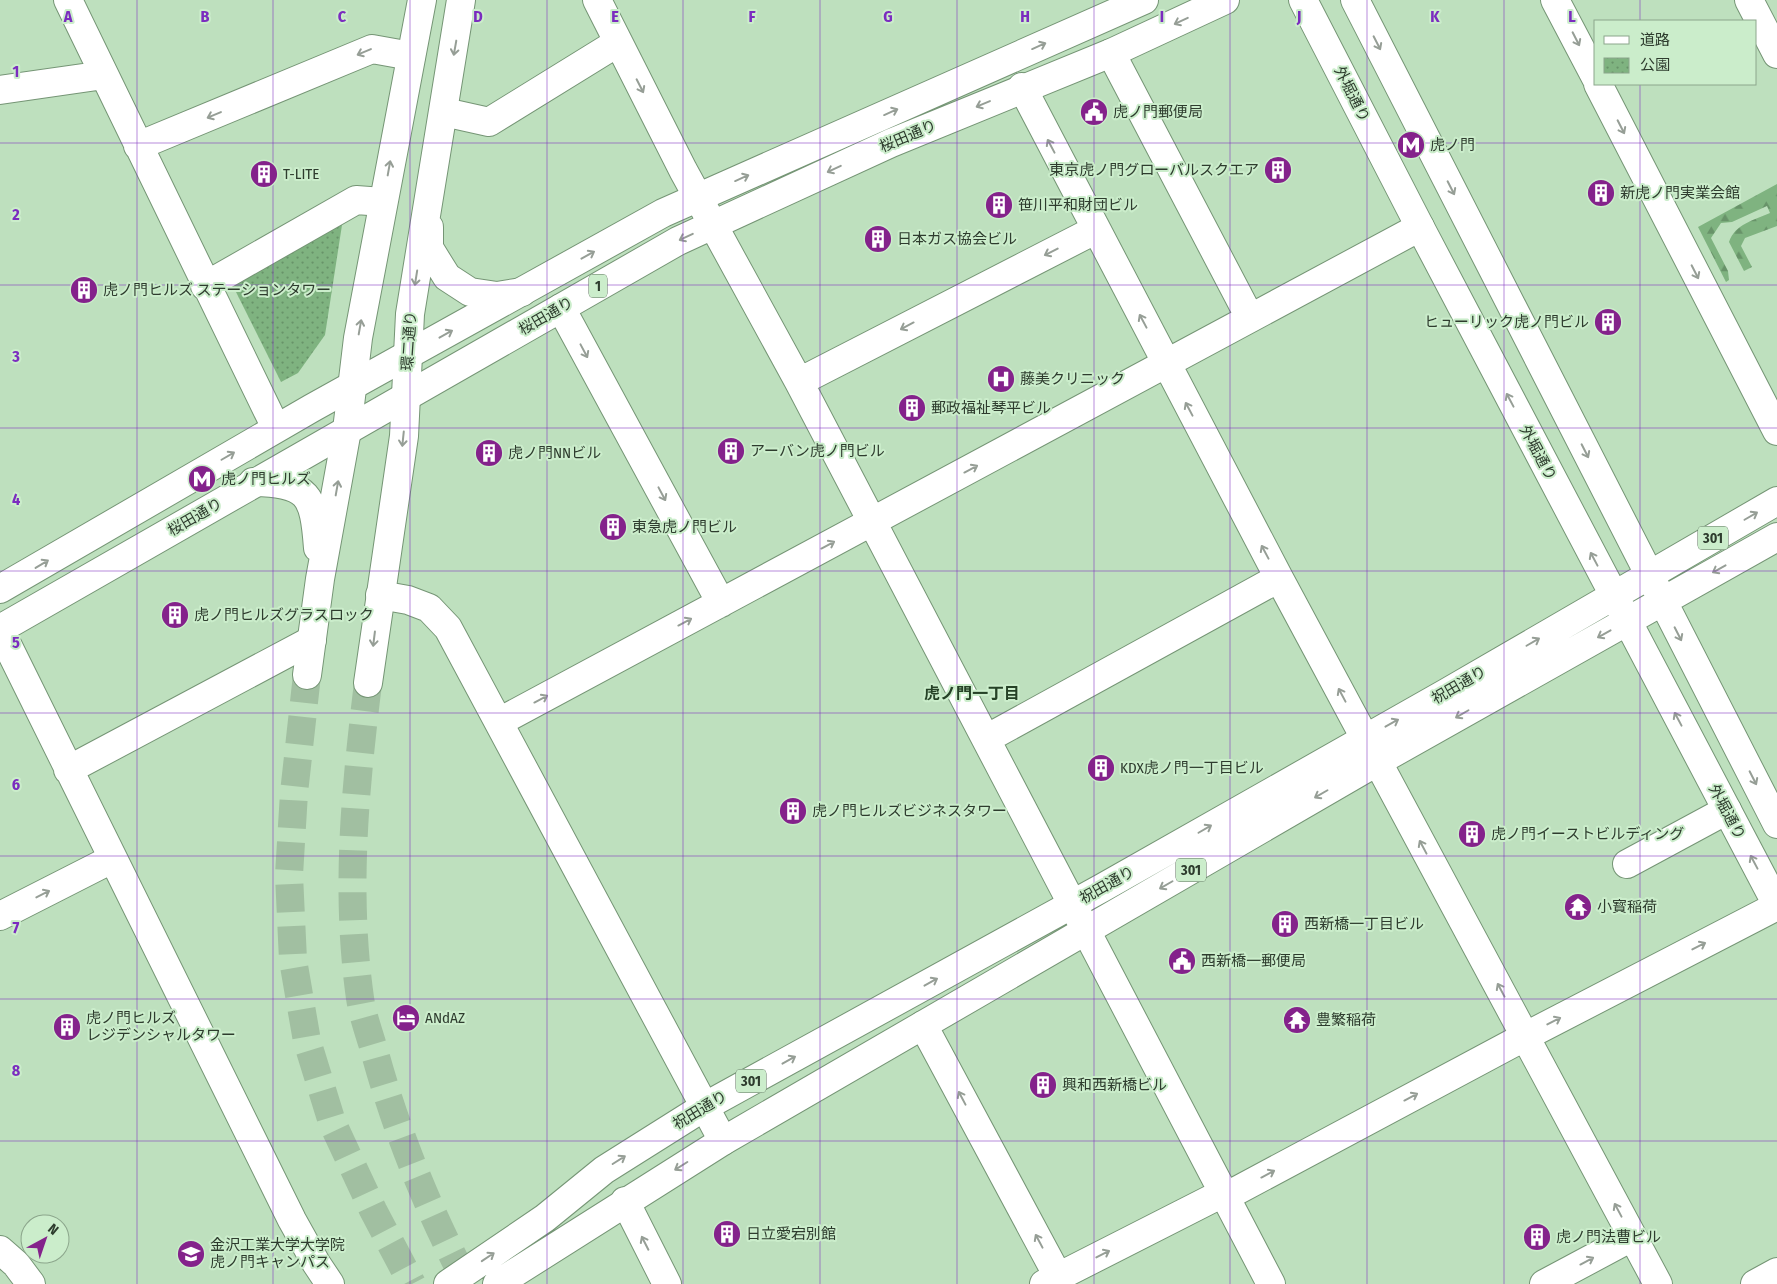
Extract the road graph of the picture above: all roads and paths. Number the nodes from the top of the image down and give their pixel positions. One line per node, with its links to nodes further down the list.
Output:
1 (68, 0): 16 (main road)
2 (422, 0): 14 (main road)
3 (461, 0): 20 (main road, 環二通り, one-way to 20)
4 (597, 0): 11 (main road)
5 (1144, 0): 23 (main road, 桜田通り / 1, one-way to 5)
6 (1225, 0): 12 (main road, 桜田通り / 1, one-way to 12)
7 (1303, 0): 26 (main road, 外堀通り)
8 (1355, 0): 44 (main road, one-way to 44)
9 (1555, 0): 15 (main road, one-way to 15)
10 (1749, 0): 13 (main road)
11 (618, 43): 20 (main road); 23 (main road, one-way to 23)
12 (1111, 53): 18 (main road, 桜田通り / 1); 31 (main road)
13 (1777, 54)
14 (411, 56): 21 (main road, one-way to 21); 24 (main road, one-way to 14)
15 (1594, 74)
16 (104, 75): 19 (main road); 21 (main road)
17 (1599, 85): 39 (main road, one-way to 39)
18 (1022, 88): 25 (main road, 桜田通り / 1, one-way to 25); 27 (main road, one-way to 18)
19 (0, 90)
20 (444, 112): 22 (main road, 環二通り)
21 (138, 146): 28 (main road)
22 (431, 183): 29 (main road); 32 (main road, 環二通り, one-way to 32)
23 (698, 198): 25 (main road); 29 (main road, 桜田通り / 1, one-way to 23)
24 (383, 202): 28 (main road); 35 (main road, one-way to 24)
25 (712, 225): 30 (main road, 桜田通り / 1, one-way to 30); 34 (main road)
26 (1420, 227): 31 (main road); 49 (main road, 外堀通り, one-way to 26)
27 (1095, 230): 33 (main road, one-way to 27); 34 (main road, one-way to 34)
28 (205, 286): 37 (main road)
29 (522, 292): 32 (main road, 桜田通り / 1, one-way to 29)
30 (561, 308): 36 (main road, 桜田通り / 1); 51 (main road, one-way to 51)
31 (1250, 318): 33 (main road)
32 (406, 356): 35 (main road, 桜田通り / 1); 36 (main road, 環二通り)
33 (1165, 364): 42 (main road, one-way to 33); 45 (main road, one-way to 33)
34 (799, 382): 42 (main road)
35 (352, 385): 37 (main road, 桜田通り / 1); 38 (main road)
36 (405, 396): 38 (main road, 桜田通り / 1); 48 (main road, 環二通り, one-way to 48)
37 (276, 428): 47 (main road, 桜田通り / 1, one-way to 37)
38 (347, 430): 40 (main road, 桜田通り / 1); 46 (main road, one-way to 38)
39 (1777, 430)
40 (253, 482): 46 (main road); 53 (main road, 桜田通り / 1)
41 (1777, 501): 44 (main road, 祝田通り / 301, one-way to 41)
42 (872, 522): 51 (main road, one-way to 42); 59 (main road)
43 (1777, 537): 50 (main road, 祝田通り / 301, one-way to 50)
44 (1648, 575): 49 (main road, 祝田通り / 301); 50 (main road)
45 (1278, 578): 58 (main road, one-way to 45); 59 (main road)
46 (320, 579): 54 (main road)
47 (0, 589)
48 (380, 595): 56 (main road, 環二通り, one-way to 56); 57 (main road)
49 (1613, 596): 52 (main road, 外堀通り); 58 (main road, 祝田通り / 301, one-way to 49)
50 (1662, 602): 52 (main road, 祝田通り / 301); 63 (main road, one-way to 63)
51 (721, 603): 57 (main road, one-way to 51)
52 (1627, 621): 60 (main road, 祝田通り / 301, one-way to 60); 62 (main road, 外堀通り, one-way to 52)
53 (0, 630): 61 (main road)
54 (312, 640): 55 (main road); 61 (main road)
55 (307, 675)
56 (368, 683)
57 (498, 722): 72 (main road)
58 (1365, 738): 60 (main road); 66 (main road, 祝田通り / 301, one-way to 58)
59 (986, 739): 66 (main road)
60 (1378, 762): 69 (main road, 祝田通り / 301, one-way to 69); 71 (main road, one-way to 60)
61 (68, 770): 64 (main road)
62 (1726, 810): 65 (main road); 67 (main road, 外堀通り, one-way to 62)
63 (1777, 824)
64 (112, 859): 68 (main road, one-way to 64); 81 (main road)
65 (1627, 864)
66 (1071, 905): 69 (main road); 72 (main road, 祝田通り / 301, one-way to 66)
67 (1777, 906): 71 (main road, one-way to 67)
68 (0, 916)
69 (1086, 931): 70 (main road, 祝田通り / 301); 74 (main road)
70 (923, 1025): 73 (main road, 祝田通り / 301); 79 (main road, one-way to 70)
71 (1526, 1036): 74 (main road, one-way to 71); 76 (main road, one-way to 71)
72 (704, 1107): 73 (main road); 82 (main road, 祝田通り / 301, one-way to 72)
73 (723, 1141): 75 (main road, 祝田通り / 301, one-way to 75)
74 (1224, 1195): 79 (main road, one-way to 74); 85 (main road)
75 (625, 1202): 83 (main road, 祝田通り / 301); 84 (main road, one-way to 75)
76 (1632, 1237): 86 (main road, one-way to 76); 87 (main road)
77 (0, 1250): 80 (main road)
78 (1777, 1272): 88 (main road)
79 (1055, 1282)
80 (31, 1284)
81 (330, 1284)
82 (448, 1284)
83 (497, 1284)
84 (667, 1284)
85 (1271, 1284)
86 (1544, 1284)
87 (1658, 1284)
88 (1755, 1284)

